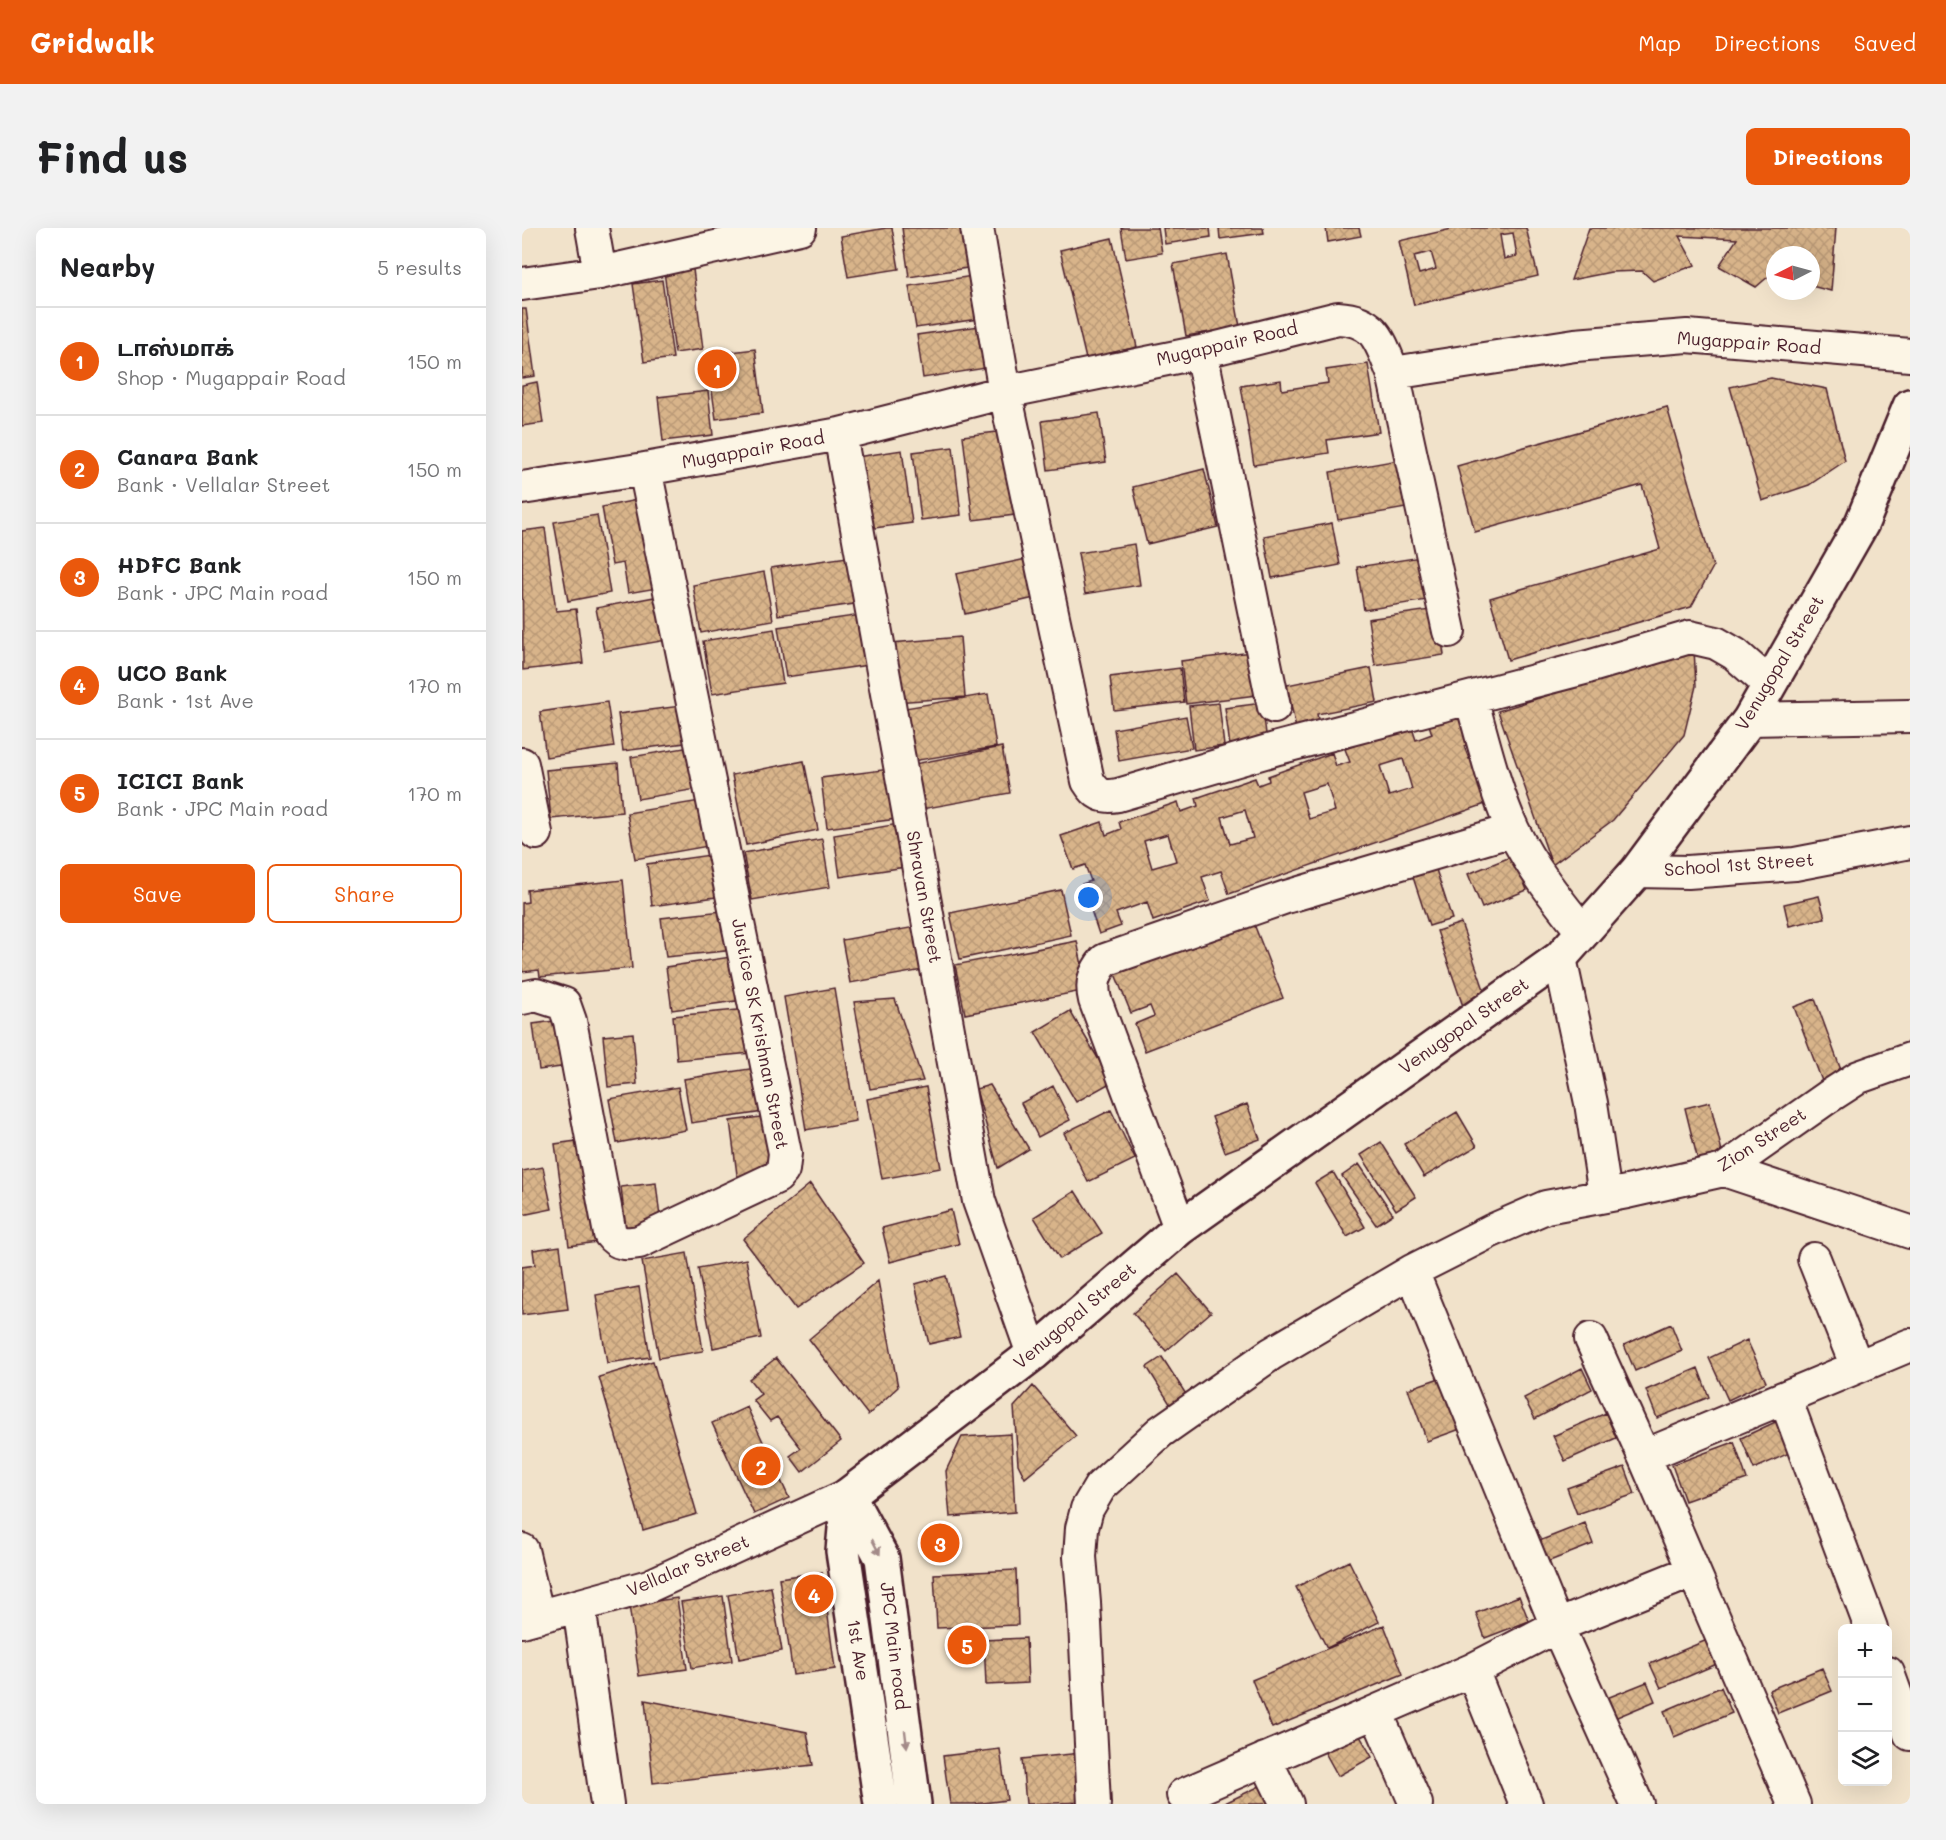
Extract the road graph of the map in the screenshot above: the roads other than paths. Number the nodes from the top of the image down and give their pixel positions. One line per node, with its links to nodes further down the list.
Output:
1 (592, 228): 4 (street)
2 (800, 228): 4 (street)
3 (977, 228): 9 (street)
4 (600, 273): 5 (street)
5 (522, 284)
6 (1201, 352): 8 (street, Mugappair Road); 9 (street, Mugappair Road); 17 (street)
7 (1910, 355): 8 (street, Mugappair Road)
8 (1393, 373): 14 (street)
9 (1005, 392): 11 (street, Mugappair Road); 16 (street)
10 (1910, 406): 15 (main road, Venugopal Street)
11 (840, 434): 12 (street, Mugappair Road); 37 (street, Shravan Street)
12 (645, 469): 13 (street, Mugappair Road); 27 (street, Justice SK Krishnan Street)
13 (522, 488)
14 (1449, 631)
15 (1769, 684): 16 (street); 19 (main road, Venugopal Street)
16 (1471, 698): 21 (street)
17 (1274, 707)
18 (1910, 716): 19 (street)
19 (1750, 719): 24 (main road, Venugopal Street)
20 (522, 764): 22 (street)
21 (1513, 830): 25 (street); 31 (street)
22 (536, 832)
23 (1910, 842): 24 (street, School 1st Street)
24 (1637, 871): 25 (main road, Venugopal Street)
25 (1582, 932): 26 (main road, Venugopal Street)
26 (1560, 958): 30 (street); 31 (main road, Venugopal Street)
27 (522, 998)
28 (1910, 1059): 29 (street, Zion Street)
29 (1724, 1170): 30 (street, Zion Street); 32 (street)
30 (1605, 1195): 34 (street, Zion Street)
31 (1180, 1228): 37 (main road, Venugopal Street)
32 (1910, 1232)
33 (1814, 1259): 38 (street)
34 (1412, 1271): 47 (street); 57 (street, Zion Street)
35 (1591, 1339): 40 (street)
36 (1910, 1345): 38 (street)
37 (1033, 1354): 41 (main road, Venugopal Street)
38 (1857, 1367): 39 (street)
39 (1785, 1398): 40 (street); 46 (street)
40 (1644, 1456): 43 (street)
41 (848, 1495): 44 (street, Vellalar Street); 55 (main road, 1st Ave); 56 (main road, JPC Main road, one-way to 56)
42 (522, 1550): 45 (street)
43 (1693, 1571): 47 (street); 62 (street)
44 (579, 1606): 45 (street, Vellalar Street); 54 (street)
45 (530, 1619)
46 (1869, 1624)
47 (1557, 1626): 48 (street); 61 (street)
48 (1472, 1670): 50 (street); 60 (street)
49 (1889, 1678): 51 (street)
50 (1376, 1712): 52 (street); 59 (street)
51 (1910, 1734)
52 (1265, 1759): 53 (street); 58 (street)
53 (1177, 1801)
54 (607, 1804)
55 (881, 1804)
56 (914, 1804)
57 (1094, 1804)
58 (1287, 1804)
59 (1416, 1804)
60 (1526, 1804)
61 (1637, 1804)
62 (1794, 1804)

